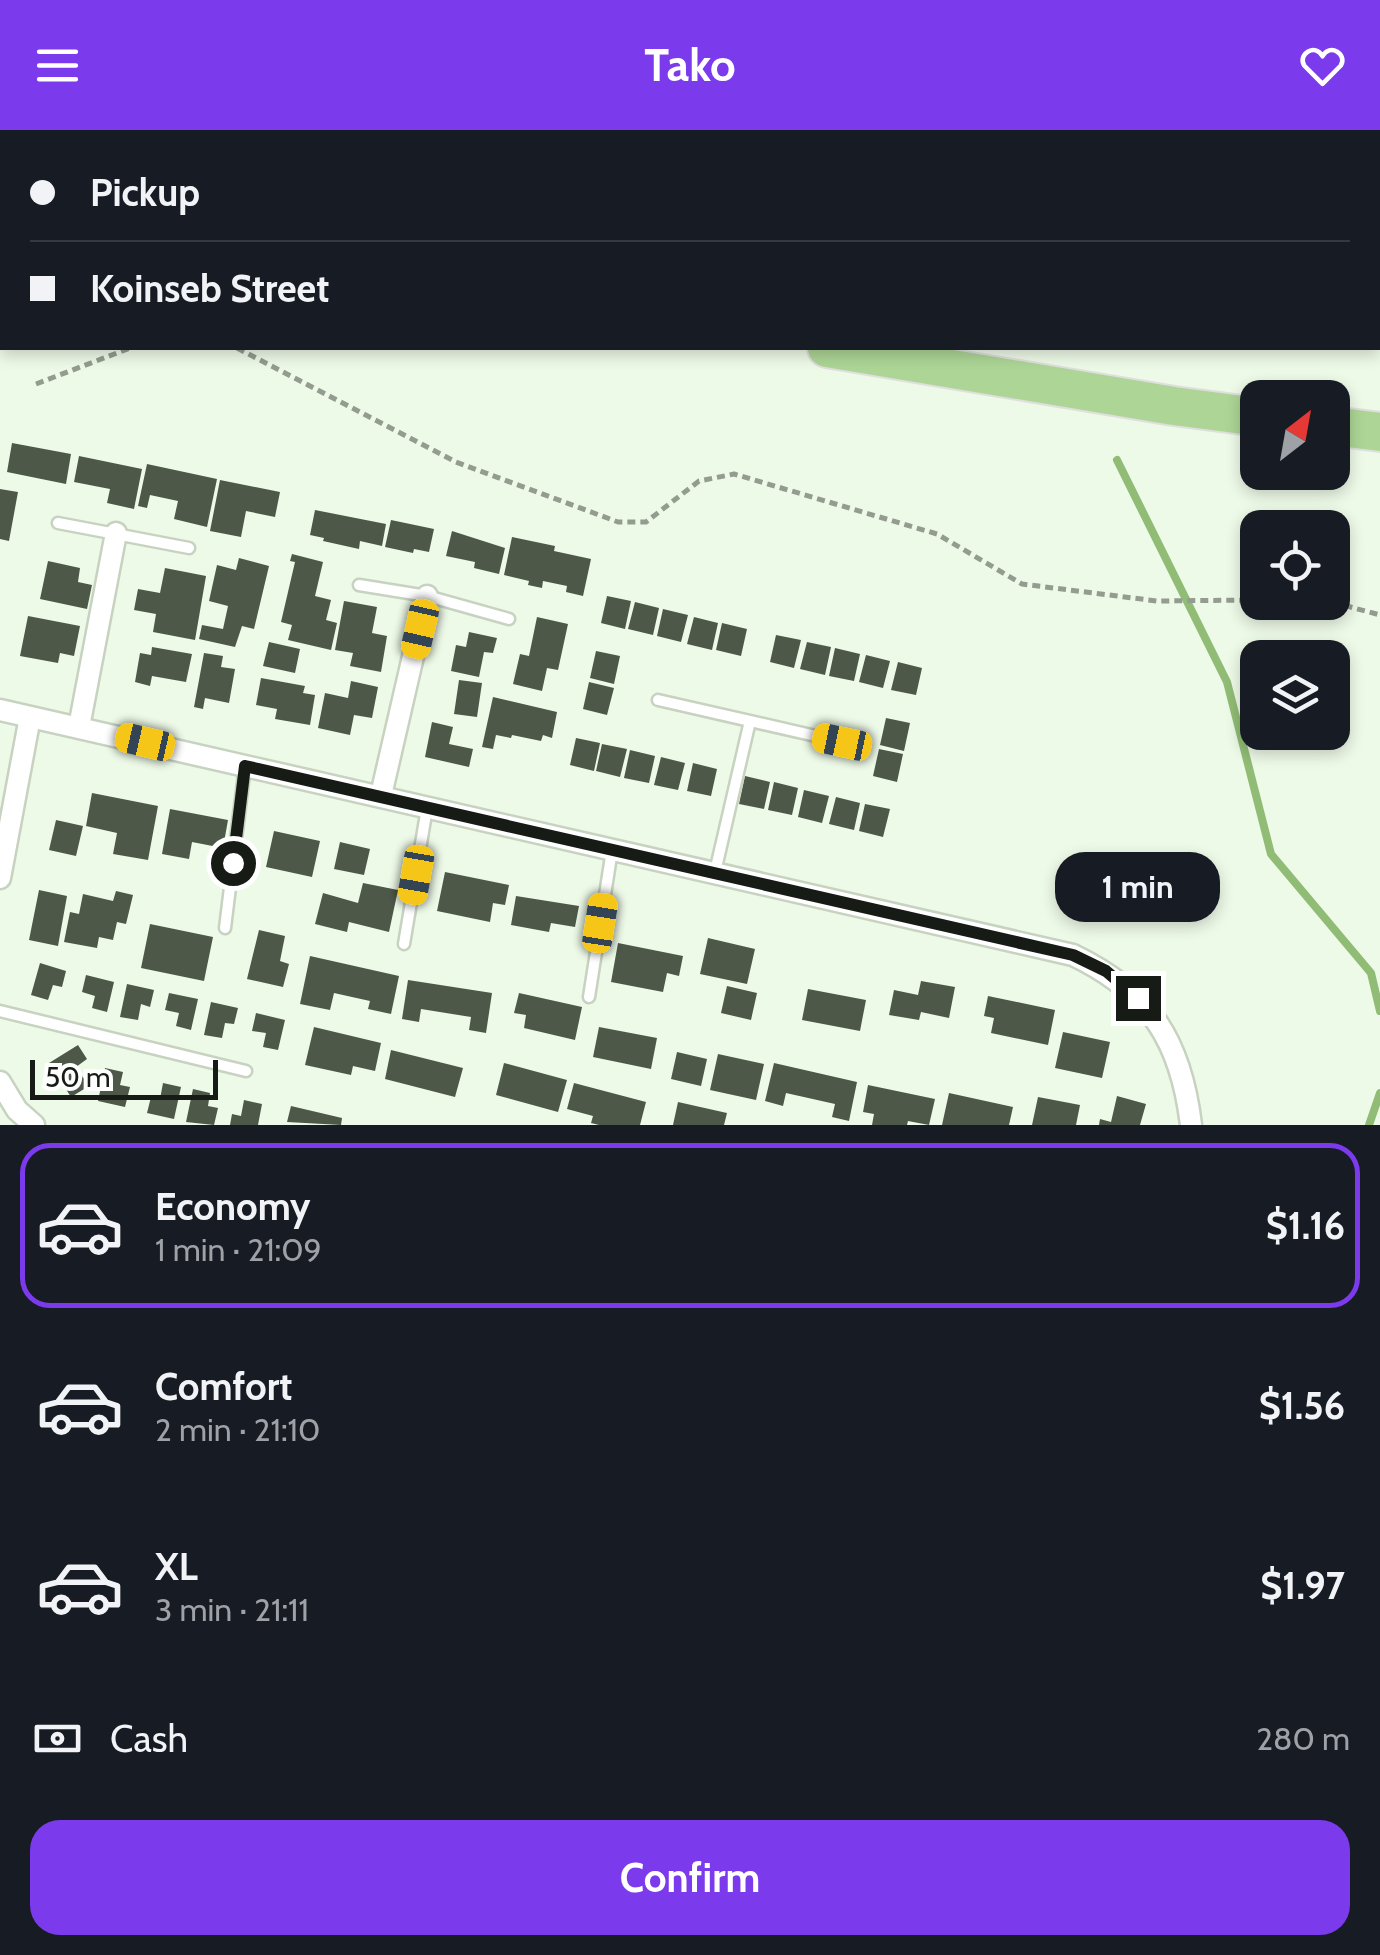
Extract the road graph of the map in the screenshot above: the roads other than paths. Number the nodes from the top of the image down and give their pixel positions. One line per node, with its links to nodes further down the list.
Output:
1 (838, 350): 2 (highway)
2 (1240, 415)
3 (1350, 428): 4 (highway)
4 (1380, 432)
5 (58, 523): 6 (lane)
6 (116, 534): 7 (lane); 15 (street)
7 (190, 548)
8 (359, 586): 9 (lane)
9 (427, 596): 10 (lane); 18 (street)
10 (508, 619)
11 (658, 700): 14 (lane)
12 (0, 710): 13 (street)
13 (30, 717): 15 (street); 22 (street)
14 (750, 721): 16 (lane); 21 (lane)
15 (78, 727): 17 (street)
16 (842, 742)
17 (245, 766): 18 (street); 23 (lane)
18 (381, 796): 19 (street)
19 (427, 807): 20 (street); 24 (lane)
20 (612, 850): 21 (street); 25 (lane)
21 (716, 872): 30 (street)
22 (0, 878)
23 (225, 928)
24 (404, 944)
25 (589, 997)
26 (0, 1011): 27 (lane)
27 (246, 1071)
28 (0, 1082): 29 (street)
29 (34, 1125)
30 (1191, 1125)

